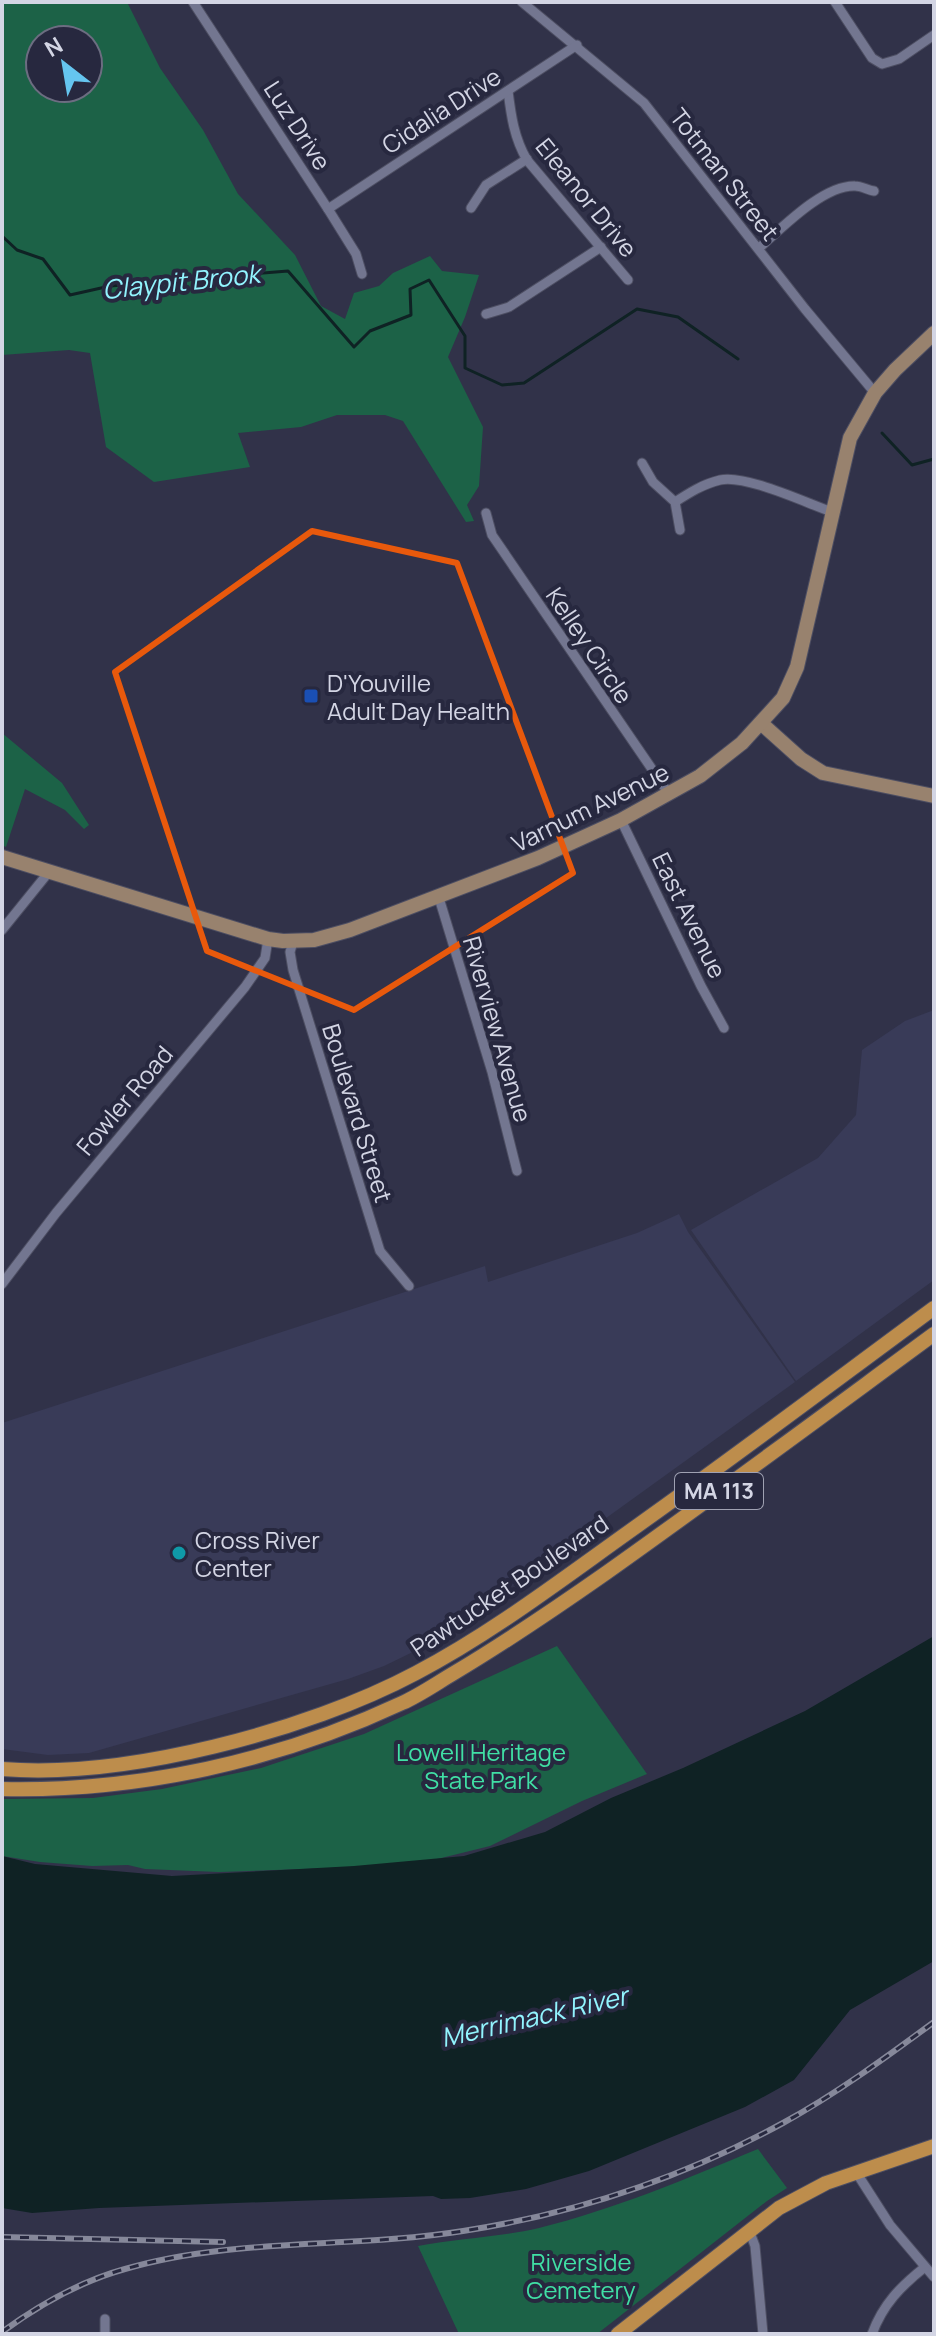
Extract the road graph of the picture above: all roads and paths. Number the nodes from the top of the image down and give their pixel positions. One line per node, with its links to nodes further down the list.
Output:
1 (193, 2): 10 (street, Luz Drive)
2 (522, 2): 5 (street, Totman Street)
3 (835, 2): 4 (street)
4 (934, 35)
5 (577, 45): 6 (street, Cidalia Drive); 12 (street, Totman Street)
6 (508, 91): 7 (street, Eleanor Drive); 10 (street, Cidalia Drive)
7 (527, 159): 9 (street); 11 (street, Eleanor Drive)
8 (874, 191): 12 (street)
9 (471, 208)
10 (328, 209): 13 (street, Luz Drive)
11 (601, 247): 14 (street, Eleanor Drive); 15 (street)
12 (759, 248): 17 (street, Totman Street)
13 (362, 274)
14 (628, 280)
15 (486, 314)
16 (934, 333): 17 (main road, Varnum Avenue)
17 (875, 393): 20 (main road, Varnum Avenue)
18 (642, 463): 19 (street)
19 (675, 502): 20 (street); 22 (street)
20 (832, 512): 23 (main road, Varnum Avenue)
21 (486, 513): 24 (street, Kelley Circle)
22 (680, 530)
23 (762, 724): 24 (main road, Varnum Avenue); 25 (main road)
24 (669, 794): 26 (main road, Varnum Avenue)
25 (934, 796)
26 (621, 820): 29 (main road, Varnum Avenue); 33 (street, East Avenue)
27 (2, 857): 28 (main road, Varnum Avenue)
28 (48, 873): 30 (street); 31 (main road, Varnum Avenue)
29 (439, 898): 32 (main road, Varnum Avenue); 34 (street, Riverview Avenue)
30 (2, 930)
31 (268, 939): 32 (main road, Varnum Avenue); 35 (street, Fowler Road)
32 (293, 942): 36 (street, Boulevard Street)
33 (724, 1028)
34 (517, 1171)
35 (2, 1284)
36 (409, 1286)
37 (934, 1308): 39 (main road, Pawtucket Boulevard / MA 113)
38 (934, 1334): 40 (main road, Pawtucket Boulevard / MA 113)
39 (2, 1769)
40 (2, 1789)
41 (934, 2146): 42 (main road)
42 (856, 2172): 43 (main road); 44 (street)
43 (749, 2230): 48 (main road); 49 (street)
44 (925, 2267): 45 (street); 50 (street)
45 (934, 2277)
46 (105, 2319): 47 (street)
47 (105, 2334)
48 (618, 2334)
49 (763, 2334)
50 (872, 2334)

